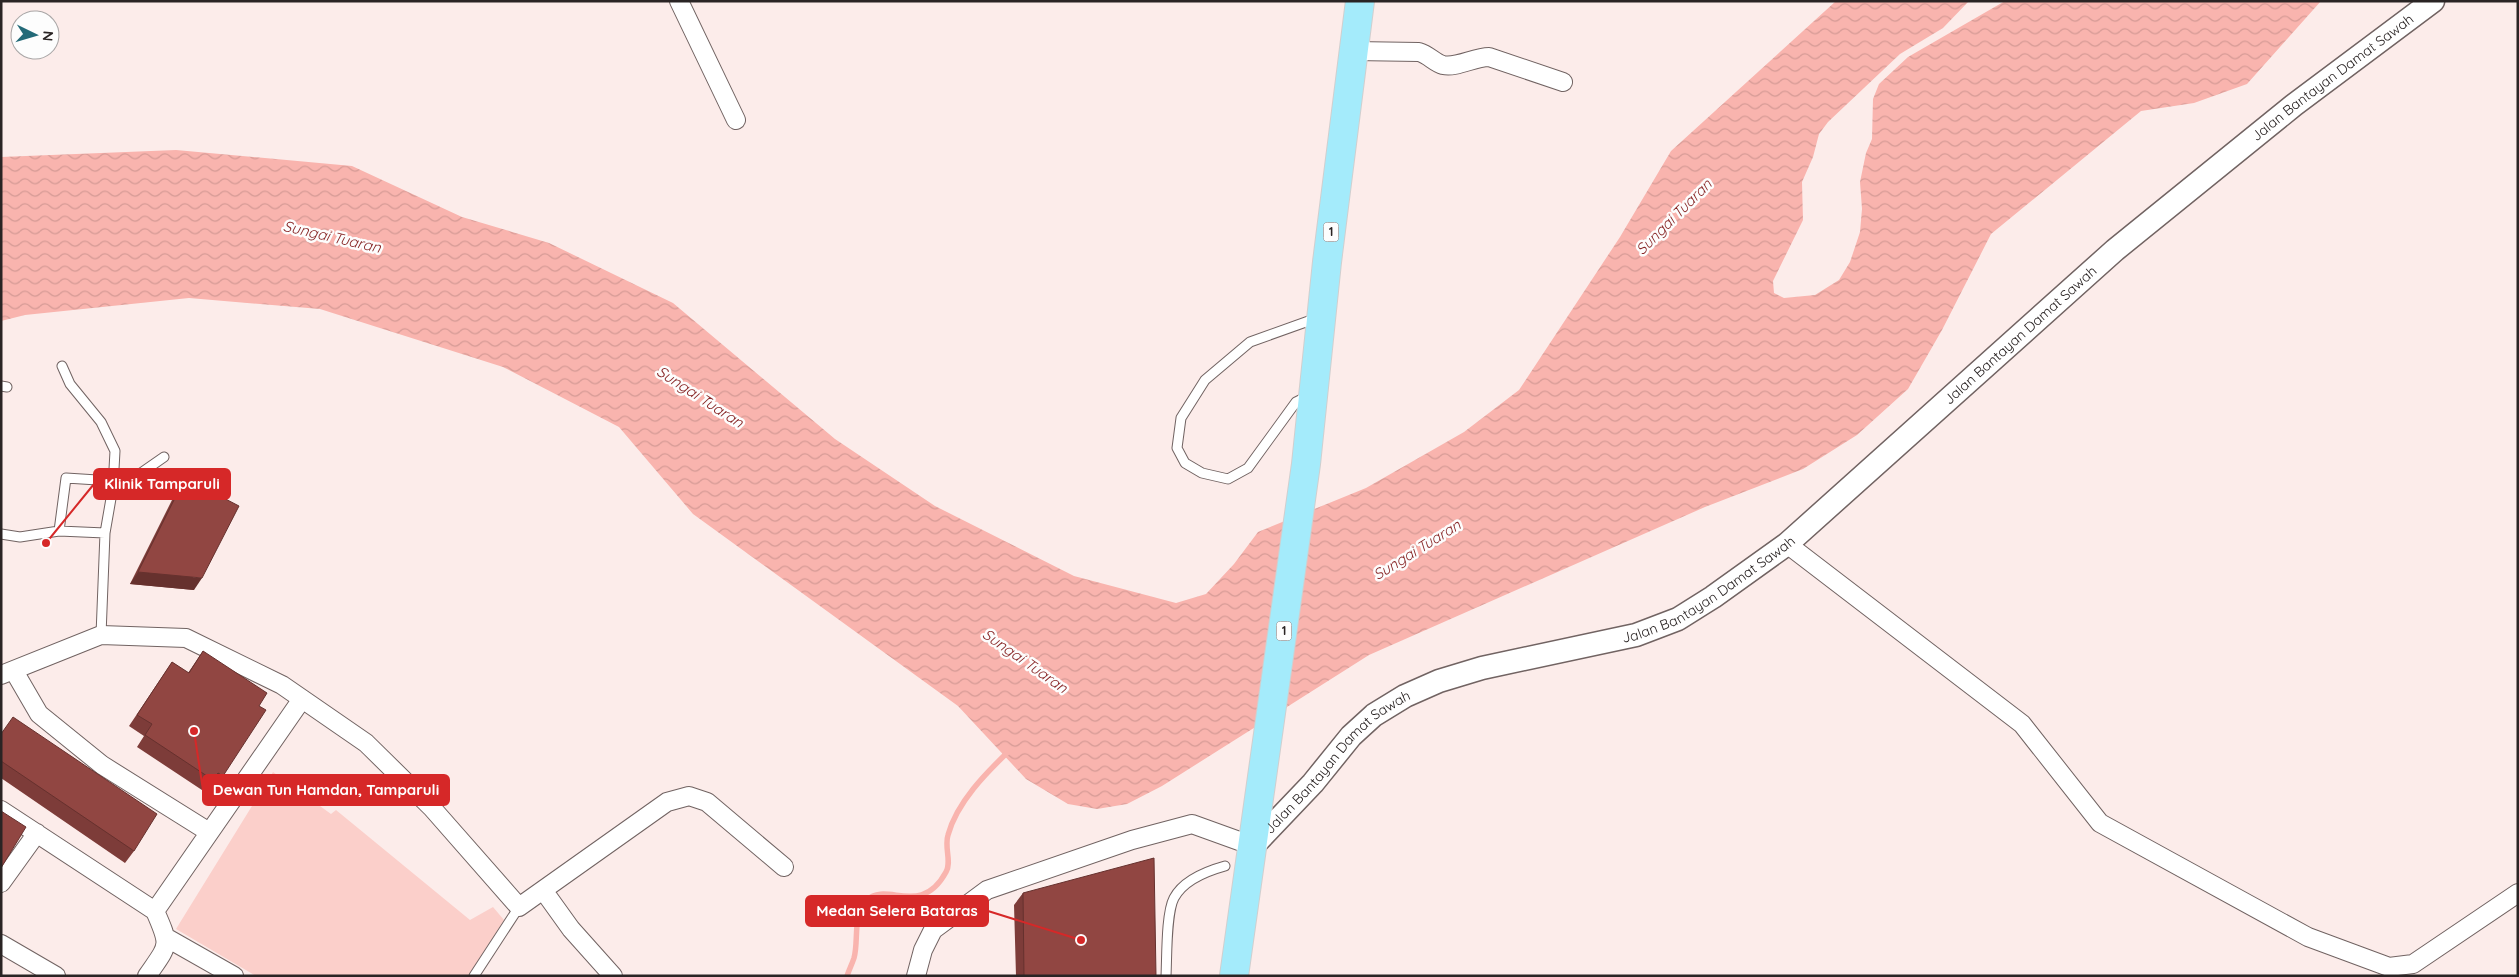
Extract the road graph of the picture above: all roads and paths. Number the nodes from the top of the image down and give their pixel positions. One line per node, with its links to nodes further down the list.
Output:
1 (678, 1): 6 (street)
2 (1360, 1): 4 (highway, 1)
3 (2433, 1): 15 (street, Jalan Bantayan Damat Sawah)
4 (1354, 51): 5 (street); 7 (highway, 1)
5 (1563, 82)
6 (736, 120)
7 (1322, 316): 9 (highway, 1); 9 (lane)
8 (62, 366): 11 (lane)
9 (1313, 401): 22 (highway, 1)
10 (164, 457): 11 (lane)
11 (113, 484): 12 (lane); 13 (lane)
12 (60, 531): 13 (lane); 14 (lane)
13 (105, 533): 16 (lane)
14 (1, 534)
15 (1787, 544): 22 (street, Jalan Bantayan Damat Sawah); 27 (street)
16 (101, 635): 17 (street); 18 (street)
17 (8, 673): 20 (street)
18 (302, 700): 20 (street); 28 (street)
19 (1, 810): 21 (street)
20 (209, 832): 29 (street)
21 (37, 833): 25 (street); 29 (street)
22 (1253, 846): 37 (street, Jalan Bantayan Damat Sawah); 39 (highway, 1)
23 (1225, 866): 38 (lane)
24 (784, 867): 26 (street)
25 (1, 883)
26 (542, 890): 28 (street); 36 (street)
27 (2518, 893)
28 (519, 907): 35 (lane)
29 (155, 912): 30 (street)
30 (167, 938): 33 (street); 34 (street)
31 (1, 944): 32 (street)
32 (56, 976)
33 (147, 976)
34 (234, 976)
35 (474, 976)
36 (613, 976)
37 (916, 976)
38 (1166, 976)
39 (1234, 976)

